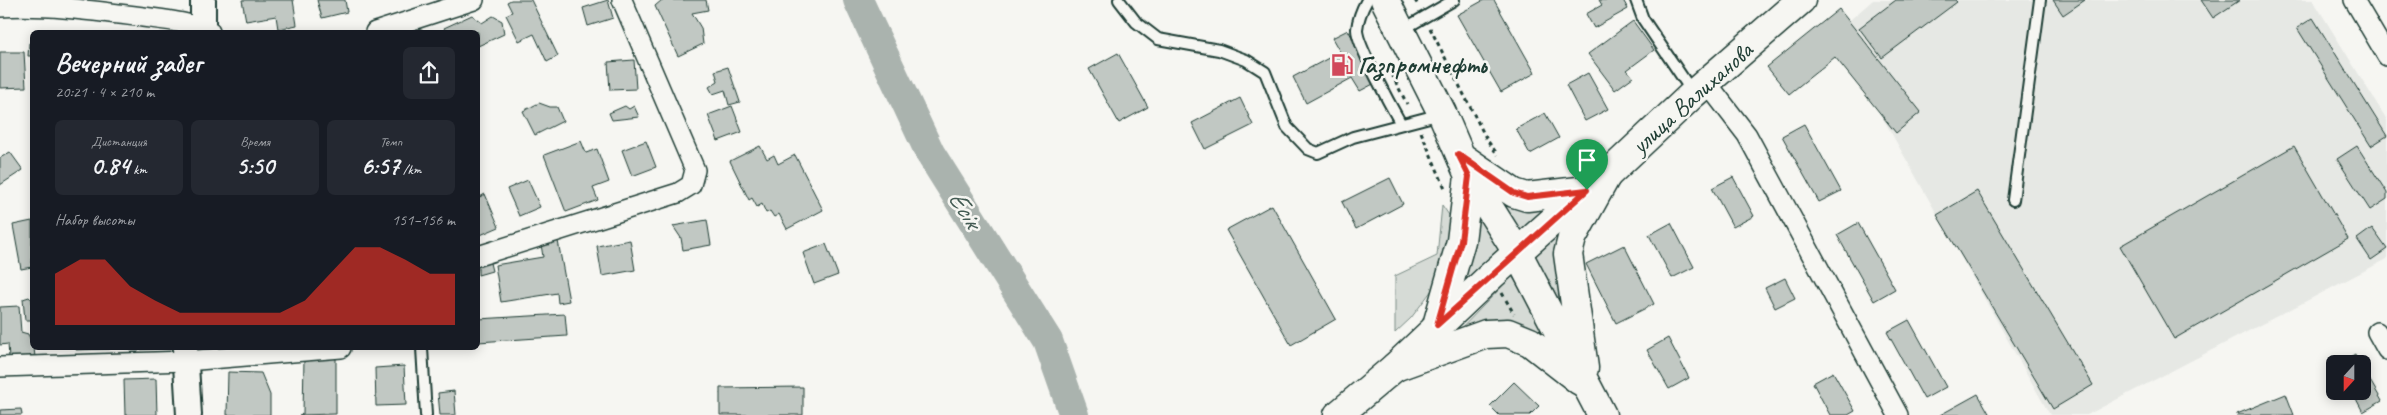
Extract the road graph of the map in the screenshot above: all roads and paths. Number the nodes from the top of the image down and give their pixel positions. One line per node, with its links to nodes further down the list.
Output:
1 (203, 0): 16 (street)
2 (474, 0): 17 (street)
3 (622, 0): 28 (street)
4 (1119, 0): 22 (lane)
5 (1367, 0): 22 (lane)
6 (1385, 0): 18 (main road)
7 (1415, 0): 14 (path)
8 (1454, 0): 14 (lane)
9 (1636, 0): 20 (lane)
10 (1801, 0): 20 (main road, улица Валиханова)
11 (2040, 0): 26 (lane)
12 (2354, 0): 19 (street)
13 (0, 7): 15 (street)
14 (1424, 17): 18 (lane); 23 (path)
15 (203, 30)
16 (206, 30)
17 (381, 30)
18 (1401, 30): 21 (main road)
19 (2387, 56)
20 (1700, 89): 25 (main road, улица Валиханова); 44 (street)
21 (1442, 113): 22 (lane); 24 (main road)
22 (1401, 124)
23 (1504, 162)
24 (1464, 165): 25 (main road); 27 (main road); 31 (main road)
25 (1597, 183): 27 (main road, улица Валиханова); 39 (main road)
26 (2013, 200)
27 (1517, 252): 31 (main road, улица Валиханова); 39 (main road)
28 (480, 255)
29 (1500, 289): 30 (path)
30 (1517, 318)
31 (1437, 325): 38 (main road, улица Валиханова)
32 (2377, 332): 35 (street)
33 (289, 350): 36 (street)
34 (422, 350): 41 (lane)
35 (2387, 350)
36 (186, 354): 37 (street); 40 (street)
37 (0, 367)
38 (1395, 367): 39 (main road); 42 (main road, улица Валиханова)
39 (1587, 386): 43 (main road)
40 (189, 415)
41 (426, 415)
42 (1338, 415)
43 (1602, 415)
44 (1898, 415)

